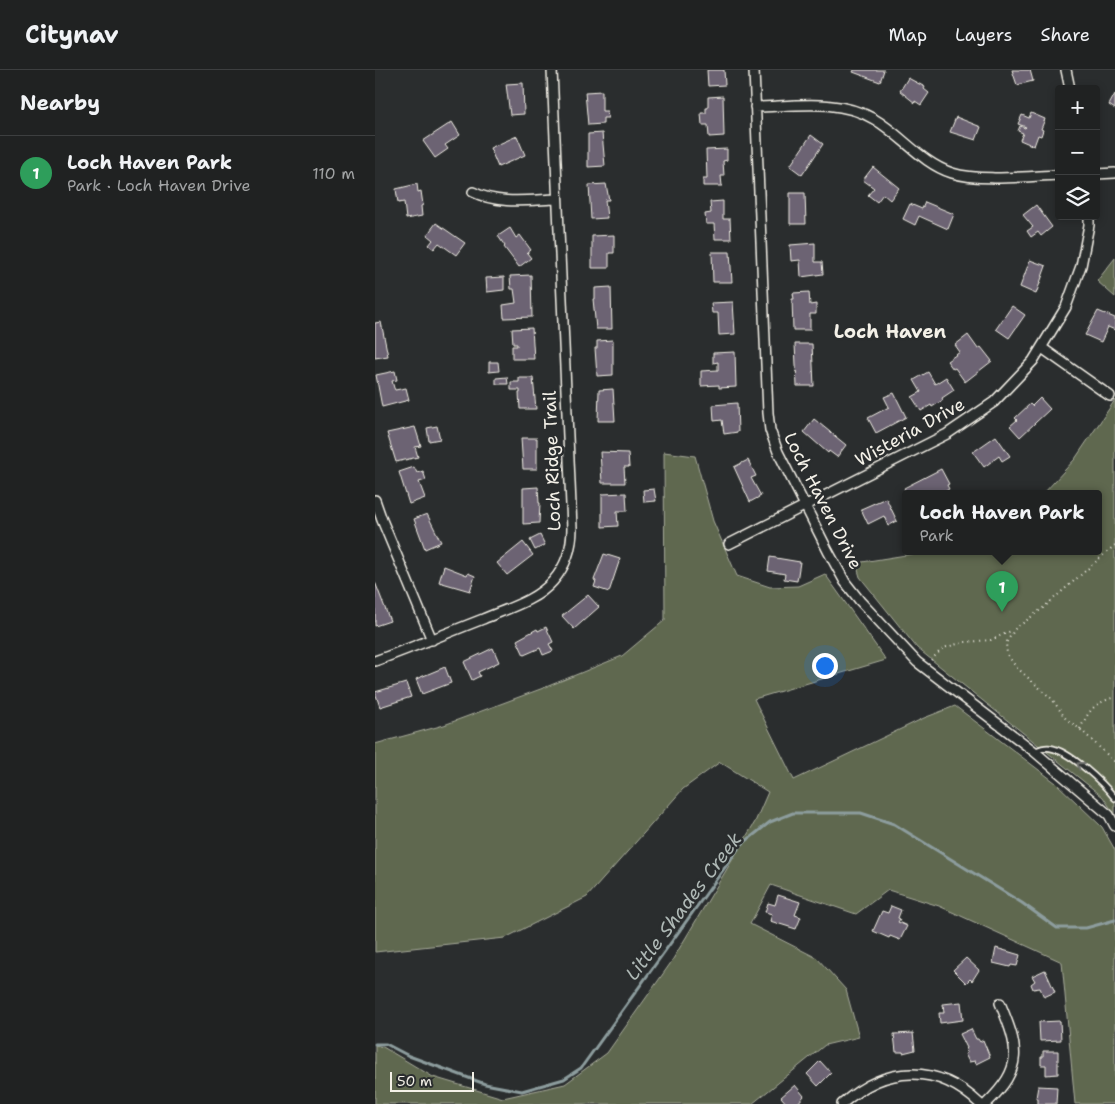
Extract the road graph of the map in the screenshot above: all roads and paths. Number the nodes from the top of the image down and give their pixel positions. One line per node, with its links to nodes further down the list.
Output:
1 (552, 70): 10 (street, Loch Ridge Trail)
2 (754, 70): 5 (street, Loch Haven Drive)
3 (1066, 70): 4 (street)
4 (1070, 85)
5 (755, 107): 8 (street); 15 (street, Loch Haven Drive)
6 (1115, 173): 7 (street)
7 (1100, 174)
8 (1055, 175)
9 (473, 192): 10 (street)
10 (557, 200): 19 (street, Loch Ridge Trail)
11 (1089, 220): 12 (street, Wisteria Drive)
12 (1042, 348): 13 (street); 15 (street, Wisteria Drive)
13 (1110, 396)
14 (375, 500): 19 (street)
15 (805, 505): 16 (street, Wisteria Drive); 21 (street, Loch Haven Drive)
16 (729, 544)
17 (1115, 545): 18 (path)
18 (1015, 629): 21 (path); 23 (path)
19 (432, 640): 20 (street, Loch Ridge Trail)
20 (375, 661)
21 (925, 668): 24 (street, Loch Haven Drive)
22 (1115, 697): 23 (path)
23 (1080, 729): 25 (path)
24 (1035, 752): 26 (lane, one-way to 24); 27 (street, Loch Haven Drive)
25 (1115, 762)
26 (1115, 798)
27 (1115, 826)
28 (1000, 1003): 31 (street)
29 (843, 1104): 30 (street)
30 (980, 1104)
31 (986, 1104)

